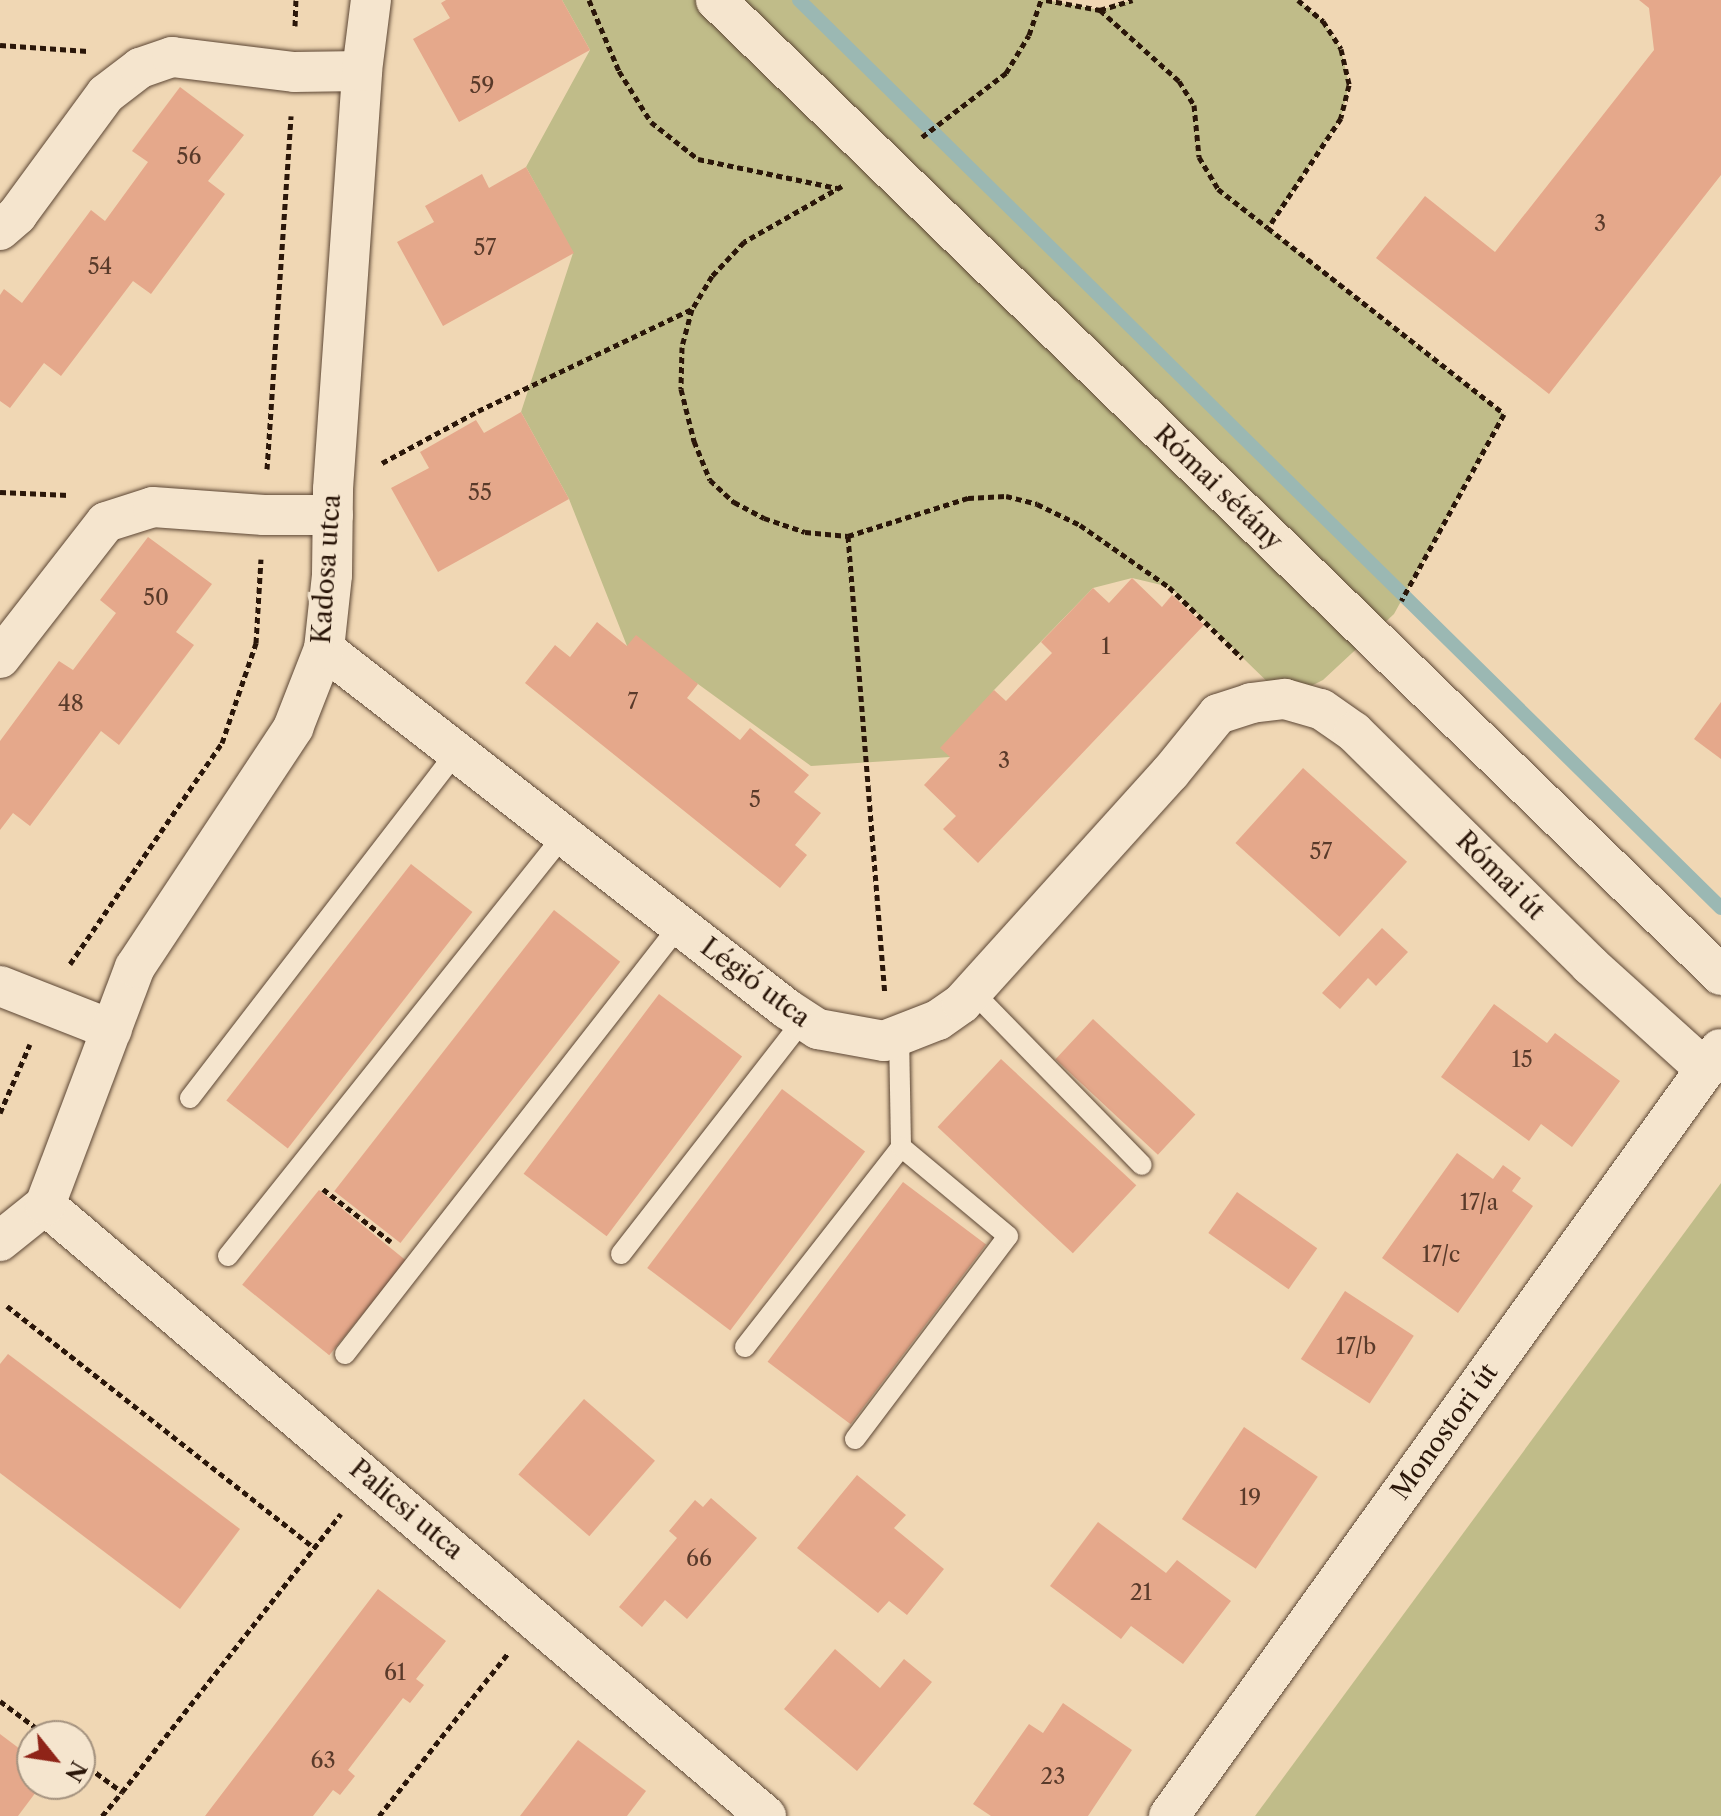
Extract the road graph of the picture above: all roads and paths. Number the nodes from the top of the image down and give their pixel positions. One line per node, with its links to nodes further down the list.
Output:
1 (296, 0): 10 (path)
2 (371, 0): 9 (street, Kadosa utca)
3 (589, 0): 12 (path)
4 (716, 0): 11 (street, Római sétány)
5 (1044, 0): 8 (path); 11 (path)
6 (1133, 0): 8 (path)
7 (1298, 0): 13 (path)
8 (1100, 10): 13 (path)
9 (362, 71): 10 (street); 16 (street, Kadosa utca)
10 (294, 72): 14 (street); 17 (path)
11 (897, 153): 12 (path); 26 (street, Római sétány)
12 (838, 188): 15 (path)
13 (1268, 228): 19 (path)
14 (0, 230)
15 (692, 309): 16 (path); 18 (path)
16 (333, 502): 17 (street); 20 (street, Kadosa utca)
17 (264, 515): 21 (street); 29 (path)
18 (848, 536): 22 (path); 32 (path)
19 (1394, 614)
20 (324, 649): 23 (street, Légió utca); 31 (street, Kadosa utca)
21 (0, 658)
22 (1285, 699): 28 (street, Légió utca); 33 (street, Római út)
23 (456, 752): 24 (street, Légió utca); 34 (lane)
24 (563, 836): 25 (street, Légió utca); 38 (lane)
25 (679, 926): 30 (street, Légió utca); 43 (lane)
26 (1721, 975)
27 (0, 986): 29 (street)
28 (972, 991): 32 (street, Légió utca); 37 (lane)
29 (47, 1004): 31 (street); 35 (path)
30 (803, 1020): 32 (street, Légió utca); 41 (lane)
31 (112, 1030): 39 (street, Kadosa utca)
32 (899, 1037): 36 (lane)
33 (1713, 1058): 58 (street, Monostori út)
34 (190, 1098)
35 (0, 1113)
36 (901, 1147): 45 (lane); 47 (lane)
37 (1142, 1165)
38 (297, 1168): 42 (lane); 43 (path)
39 (45, 1205): 40 (street); 57 (street, Palicsi utca)
40 (0, 1241)
41 (621, 1254)
42 (228, 1256)
43 (417, 1262): 46 (lane)
44 (7, 1306): 49 (path)
45 (745, 1347)
46 (345, 1354)
47 (855, 1439)
48 (346, 1508): 49 (path)
49 (313, 1547): 54 (path)
50 (508, 1652): 56 (path)
51 (0, 1701): 52 (path)
52 (26, 1720)
53 (96, 1773): 54 (path)
54 (122, 1792): 55 (path)
55 (102, 1816)
56 (379, 1816)
57 (766, 1816)
58 (1169, 1816)

